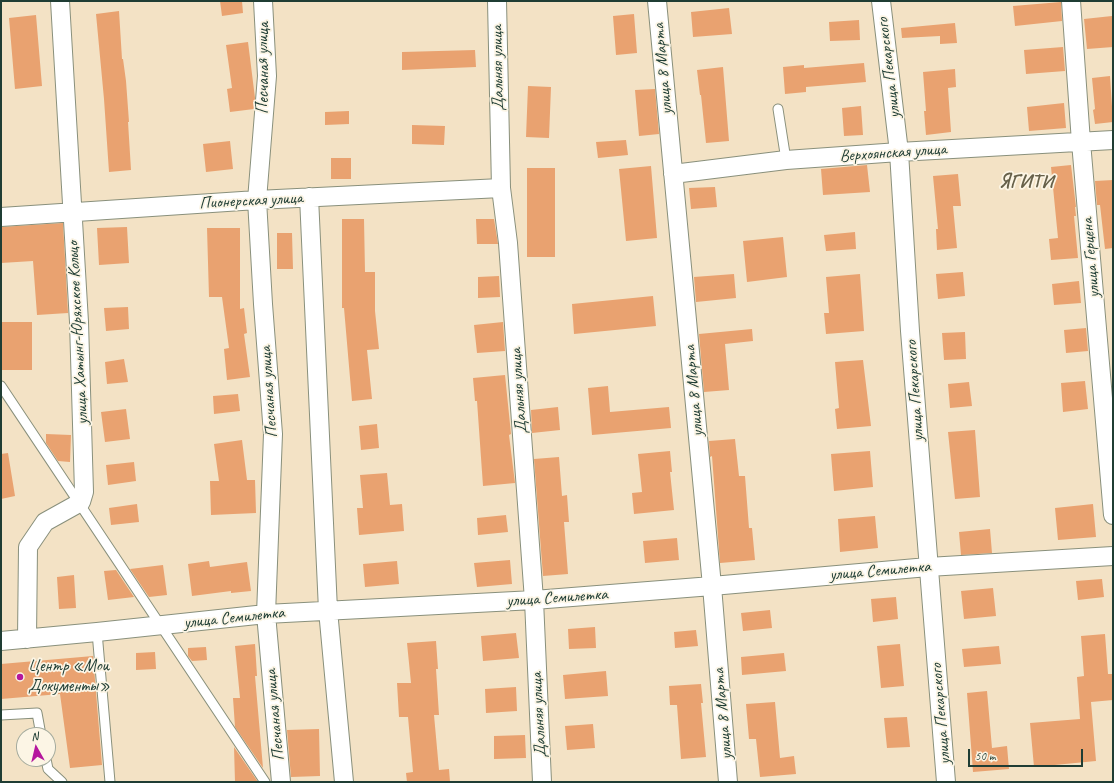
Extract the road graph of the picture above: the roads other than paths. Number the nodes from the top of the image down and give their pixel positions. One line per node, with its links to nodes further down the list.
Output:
1 (60, 1): 16 (street, улица Хатынг-Юряхское Кольцо)
2 (263, 1): 15 (street, Песчаная улица)
3 (497, 1): 13 (street, Дальняя улица)
4 (657, 1): 12 (street, улица 8 Марта)
5 (881, 1): 10 (street, улица Пекарского)
6 (1071, 1): 9 (street, улица Герцена)
7 (778, 109): 11 (lane)
8 (1113, 140): 9 (street, Верхоянская улица)
9 (1080, 142): 10 (street, Верхоянская улица); 19 (street, улица Герцена)
10 (899, 152): 11 (street, Верхоянская улица); 21 (street, улица Пекарского)
11 (786, 160): 12 (street, Верхоянская улица)
12 (673, 174): 22 (street, улица 8 Марта)
13 (501, 188): 14 (street, Пионерская улица); 23 (street, Дальняя улица)
14 (309, 197): 15 (street, Пионерская улица); 24 (street)
15 (257, 200): 16 (street, Пионерская улица); 25 (street, Песчаная улица)
16 (72, 213): 17 (street, Пионерская улица); 27 (street, улица Хатынг-Юряхское Кольцо)
17 (1, 217)
18 (1, 386): 34 (lane)
19 (1113, 515)
20 (1113, 556): 21 (street, улица Семилетка)
21 (928, 567): 22 (street, улица Семилетка); 39 (street, улица Пекарского)
22 (712, 586): 23 (street, улица Семилетка); 38 (street, улица 8 Марта)
23 (534, 600): 24 (street, улица Семилетка); 37 (street, Дальняя улица)
24 (328, 610): 25 (street, улица Семилетка); 36 (street)
25 (266, 614): 26 (street, улица Семилетка); 35 (street, Песчаная улица)
26 (97, 632): 27 (street, улица Семилетка); 33 (lane)
27 (27, 639): 28 (street, улица Семилетка)
28 (1, 641)
29 (1, 715): 30 (lane)
30 (40, 727)
31 (48, 767): 32 (lane)
32 (62, 782)
33 (110, 782)
34 (265, 782)
35 (281, 782)
36 (344, 782)
37 (542, 782)
38 (728, 782)
39 (946, 782)

